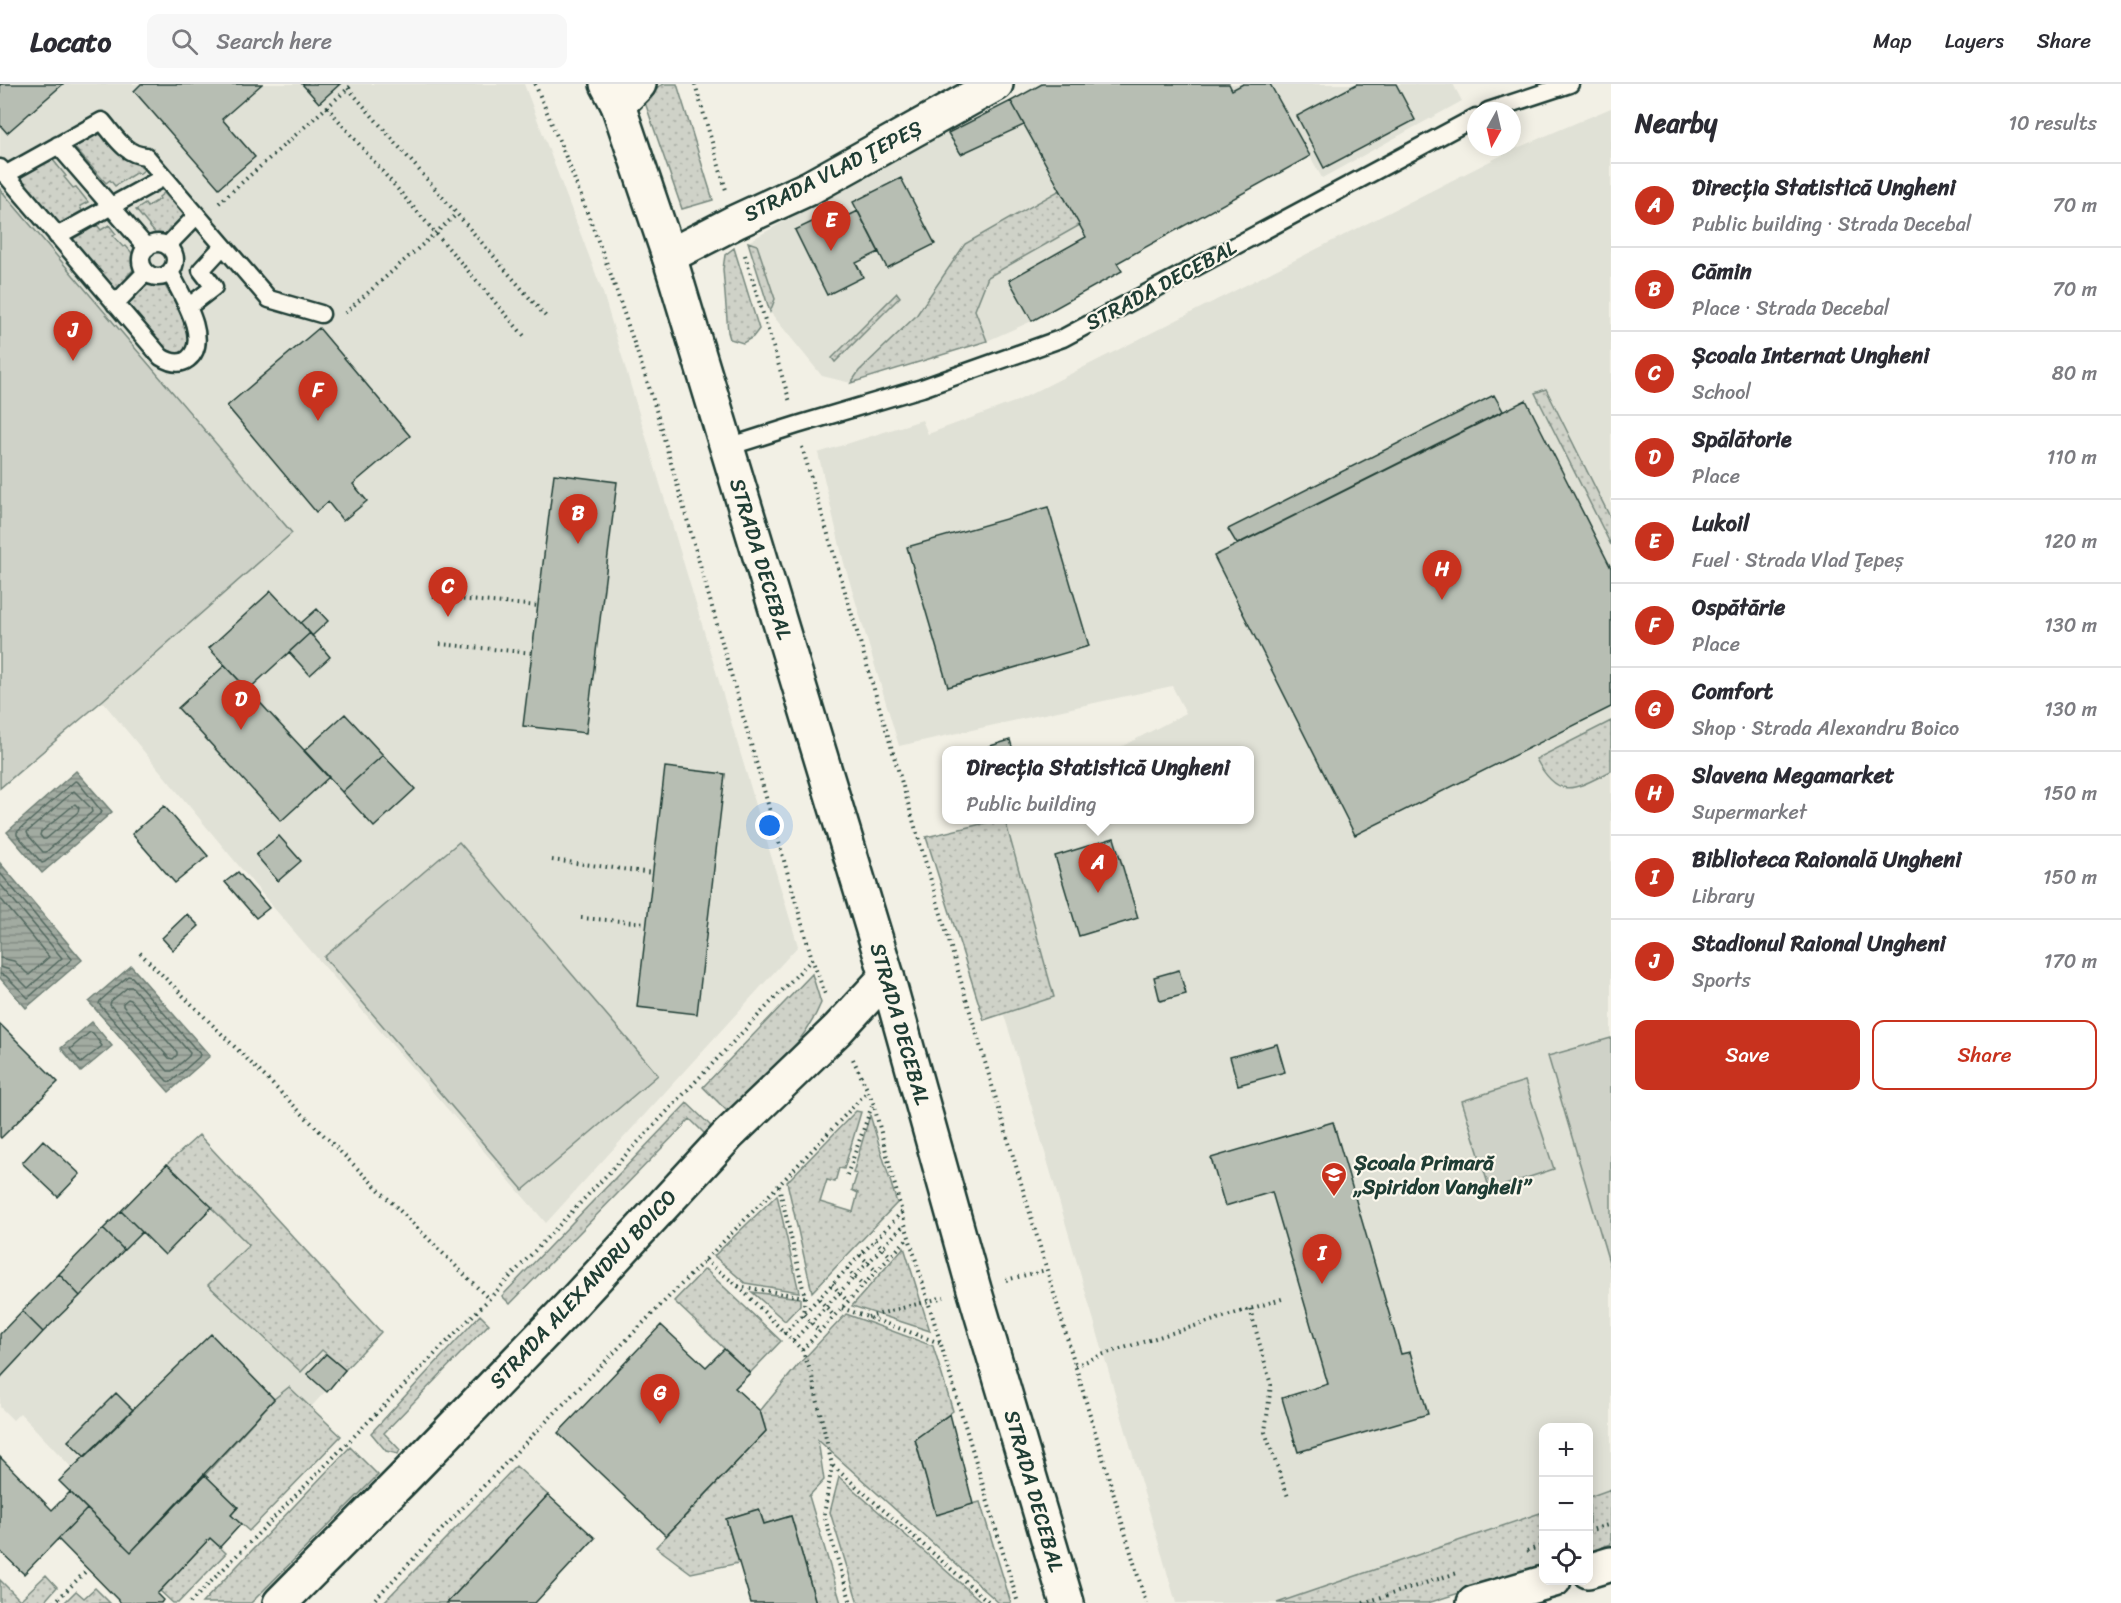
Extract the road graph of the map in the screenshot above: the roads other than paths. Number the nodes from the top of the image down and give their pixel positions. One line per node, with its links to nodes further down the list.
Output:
1 (996, 84): 15 (main road, STRADA VLAD ŢEPEȘ)
2 (1570, 84): 4 (lane)
3 (622, 91): 15 (main road, STRADA DECEBAL)
4 (1515, 102)
5 (1467, 122): 21 (lane, STRADA DECEBAL)
6 (58, 145): 7 (lane); 8 (lane); 9 (lane)
7 (3, 171): 11 (lane)
8 (164, 177): 9 (lane); 10 (lane)
9 (111, 206): 11 (lane); 14 (lane)
10 (197, 215): 12 (lane); 13 (lane)
11 (57, 236): 18 (lane)
12 (167, 246): 14 (lane); 17 (lane)
13 (223, 246): 19 (lane); 20 (lane)
14 (147, 248): 16 (lane)
15 (669, 256): 21 (main road, STRADA DECEBAL)
16 (146, 272): 17 (lane); 18 (lane)
17 (170, 272): 19 (lane)
18 (115, 303): 19 (lane)
19 (188, 307)
20 (321, 314)
21 (728, 447): 22 (main road, STRADA DECEBAL)
22 (887, 976): 24 (main road, STRADA ALEXANDRU BOICO); 25 (main road, STRADA DECEBAL)
23 (1539, 1585): 26 (main road)
24 (280, 1603)
25 (1067, 1603)
26 (1474, 1603)

